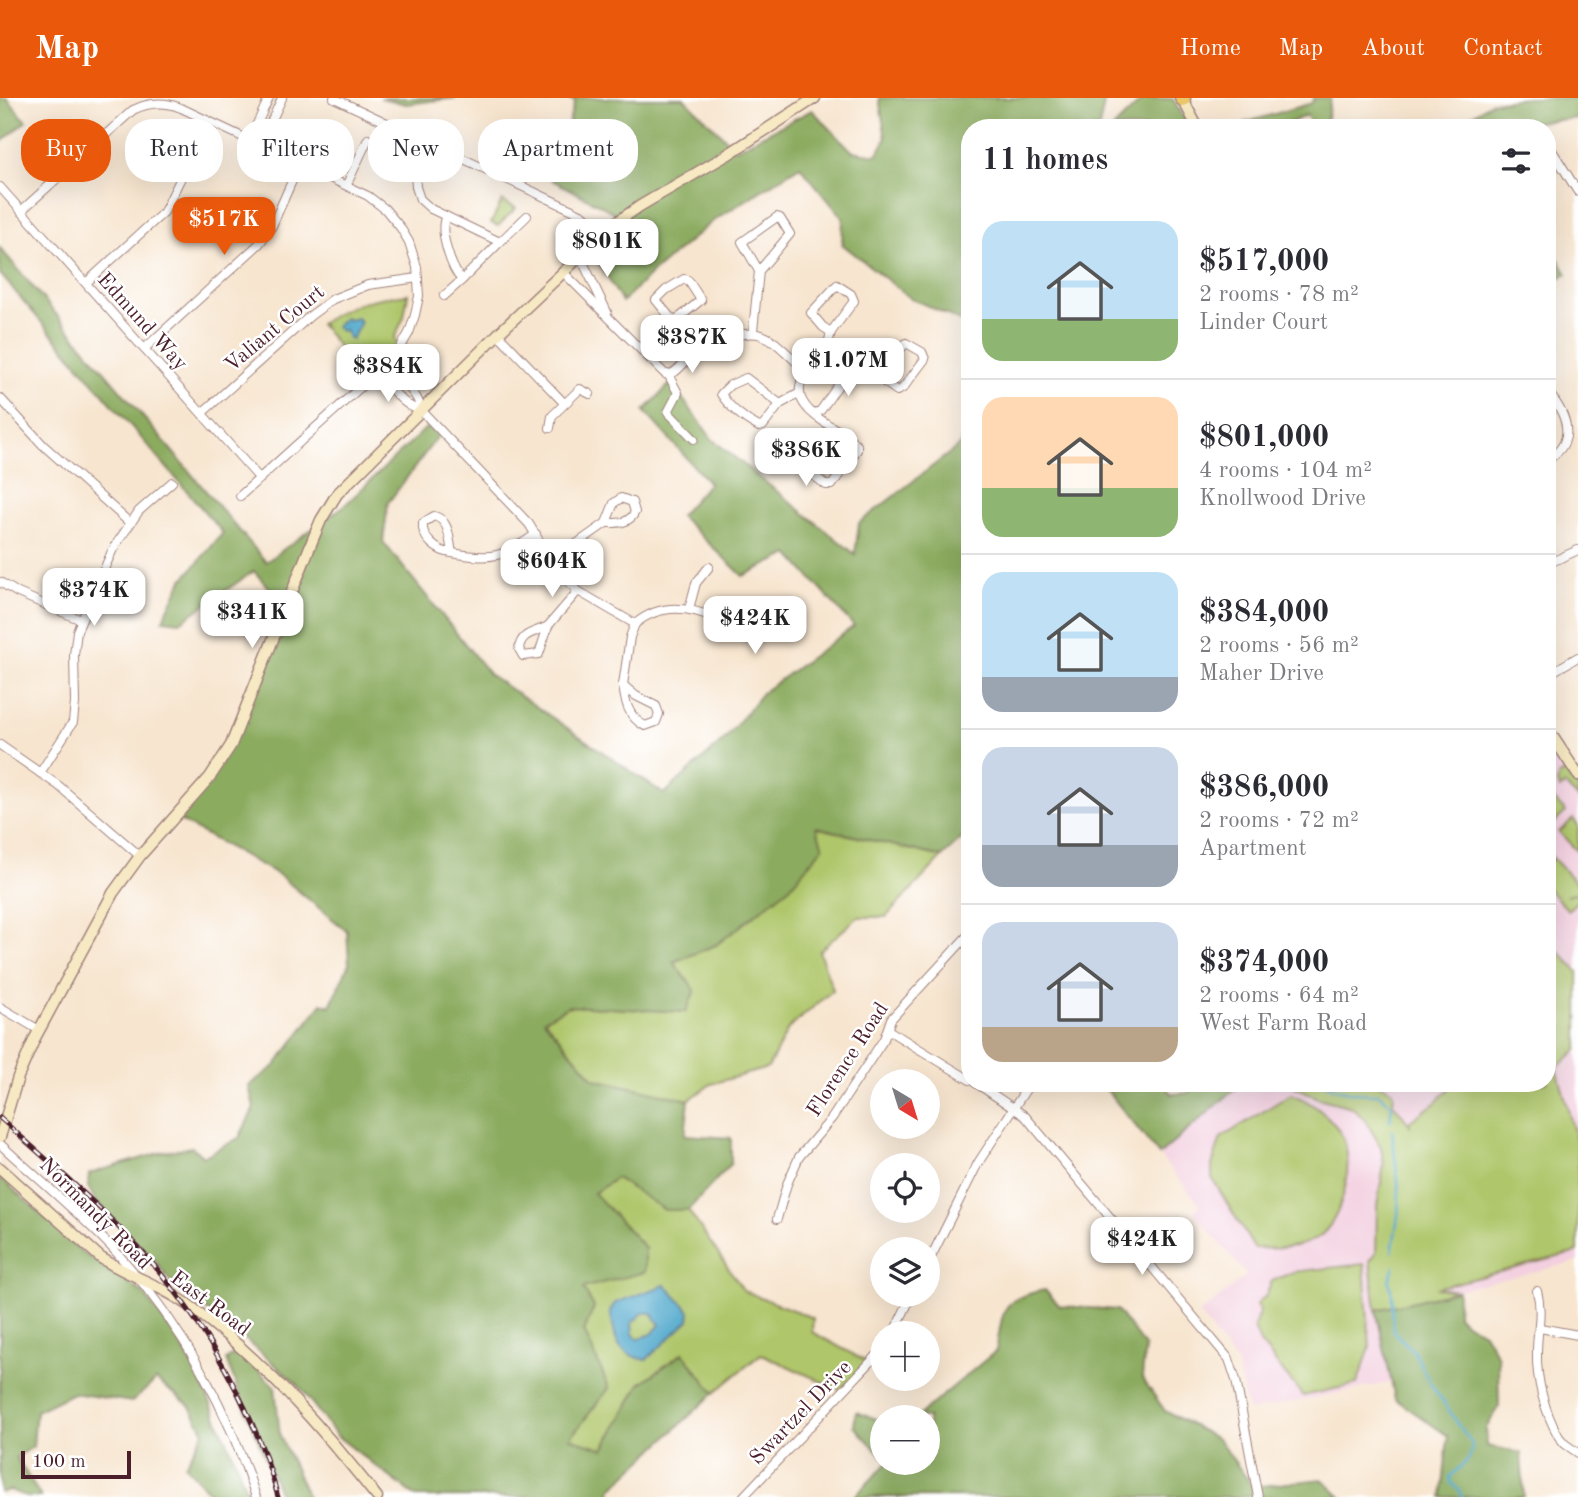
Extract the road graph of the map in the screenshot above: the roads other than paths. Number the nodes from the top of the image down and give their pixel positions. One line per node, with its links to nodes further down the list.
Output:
1 (270, 98): 7 (street)
2 (282, 98): 8 (street)
3 (334, 98): 9 (street)
4 (815, 98): 24 (street)
5 (1182, 98): 10 (street)
6 (205, 119): 21 (street)
7 (260, 119)
8 (272, 119)
9 (379, 119)
10 (1193, 119)
11 (368, 139): 18 (street)
12 (1556, 157): 20 (street)
13 (464, 159): 24 (street)
14 (179, 182): 31 (street)
15 (291, 182): 38 (street)
16 (343, 182): 18 (street)
17 (416, 182): 22 (street)
18 (347, 184): 29 (street)
19 (0, 187): 21 (street, Edmund Way)
20 (1578, 192)
21 (21, 211): 31 (street, Edmund Way)
22 (446, 216): 25 (street); 30 (street)
23 (527, 216): 25 (street)
24 (604, 233): 26 (street)
25 (500, 242): 30 (street)
26 (580, 256): 28 (street); 33 (street)
27 (759, 271): 27 (street); 35 (street)
28 (563, 272): 33 (street); 37 (street)
29 (418, 278): 42 (street); 53 (street, Valiant Court)
30 (461, 280): 32 (street)
31 (86, 283): 38 (street, Edmund Way)
32 (444, 296)
33 (608, 315): 44 (street)
34 (674, 322): 34 (street); 39 (street)
35 (753, 331): 39 (street); 43 (street)
36 (831, 332): 36 (street); 40 (street)
37 (498, 334): 49 (street); 52 (street)
38 (144, 349): 53 (street, Edmund Way)
39 (699, 350): 44 (street)
40 (832, 351): 41 (street); 43 (street)
41 (855, 361): 45 (street); 54 (street)
42 (382, 370): 52 (street); 59 (street)
43 (807, 370): 46 (street)
44 (669, 376): 57 (street)
45 (876, 376): 45 (street)
46 (800, 393): 50 (street); 54 (street)
47 (590, 394): 49 (street)
48 (0, 398): 62 (street)
49 (564, 403): 55 (street)
50 (780, 404): 50 (street)
51 (1556, 404): 58 (street)
52 (421, 410): 64 (street); 84 (street)
53 (202, 413): 59 (street, Edmund Way)
54 (815, 414): 56 (street)
55 (550, 428)
56 (842, 433): 56 (street)
57 (694, 439)
58 (1556, 453)
59 (260, 479): 61 (street)
60 (172, 482): 62 (street)
61 (240, 496)
62 (130, 523): 74 (street)
63 (606, 523): 68 (street)
64 (536, 534): 66 (street); 68 (street)
65 (1578, 550): 67 (street)
66 (452, 554): 66 (street)
67 (1556, 560)
68 (552, 561): 71 (street)
69 (709, 567): 72 (street)
70 (0, 582): 74 (street)
71 (578, 592): 75 (street); 76 (street)
72 (689, 609): 73 (street); 75 (street)
73 (717, 619): 73 (street)
74 (81, 620): 82 (street)
75 (635, 624): 79 (street)
76 (548, 626)
77 (1578, 657): 78 (street)
78 (1556, 670)
79 (623, 685): 79 (street)
80 (1556, 742): 83 (street)
81 (0, 745): 82 (street)
82 (40, 773): 84 (street)
83 (1578, 775)
84 (141, 856): 87 (street)
85 (961, 943): 88 (street, Florence Road)
86 (0, 1007): 87 (street)
87 (39, 1030): 93 (street)
88 (888, 1030): 89 (street); 98 (street, Florence Road)
89 (961, 1075)
90 (990, 1092): 92 (street)
91 (1024, 1092): 92 (street)
92 (1014, 1108): 99 (street); 109 (street)
93 (0, 1137)
94 (0, 1144): 100 (street, Normandy Road)
95 (0, 1168): 96 (street, East Road)
96 (17, 1182): 97 (street); 100 (street, East Road)
97 (0, 1184)
98 (777, 1219)
99 (940, 1238)
100 (138, 1278): 106 (street, Normandy Road); 107 (street, East Road)
101 (1536, 1291): 102 (street)
102 (1540, 1328): 103 (street); 105 (street)
103 (1578, 1335)
104 (870, 1363): 108 (street, Swartzel Drive)
105 (1578, 1453)
106 (256, 1497)
107 (377, 1497)
108 (743, 1497)
109 (1258, 1497)

